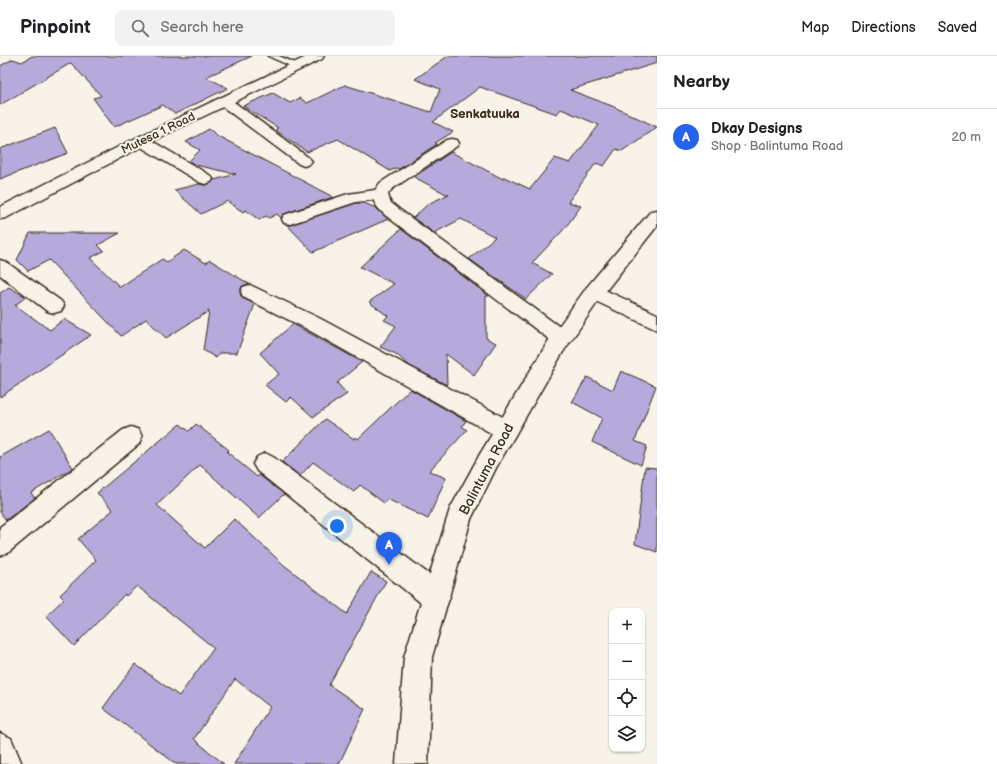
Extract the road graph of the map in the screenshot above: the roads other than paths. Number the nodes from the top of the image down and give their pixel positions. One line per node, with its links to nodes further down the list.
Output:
1 (272, 56): 3 (lane)
2 (318, 56): 3 (street, Mutesa 1 Road)
3 (298, 66): 4 (street, Mutesa 1 Road)
4 (224, 101): 5 (street, Mutesa 1 Road); 7 (street)
5 (141, 141): 8 (street); 10 (street, Mutesa 1 Road)
6 (452, 143): 9 (street)
7 (304, 161)
8 (205, 179)
9 (380, 194): 12 (street); 18 (street)
10 (0, 214)
11 (657, 214): 15 (street, Balintuma Road)
12 (290, 219)
13 (0, 266): 16 (street)
14 (250, 292): 19 (street)
15 (594, 292): 17 (street); 18 (street, Balintuma Road)
16 (54, 306)
17 (657, 323)
18 (561, 338): 19 (street, Balintuma Road)
19 (506, 430): 23 (street, Balintuma Road)
20 (131, 437): 22 (street)
21 (265, 464): 23 (street)
22 (0, 543)
23 (436, 597): 26 (street, Balintuma Road)
24 (0, 749): 25 (street)
25 (6, 764)
26 (412, 764)

